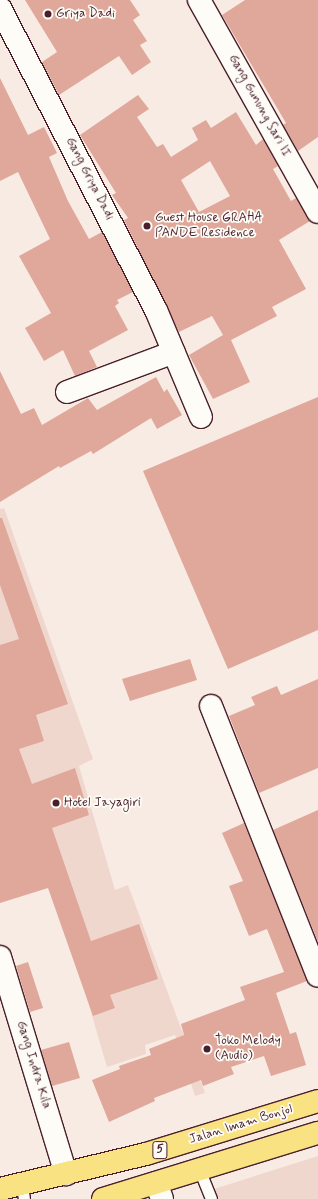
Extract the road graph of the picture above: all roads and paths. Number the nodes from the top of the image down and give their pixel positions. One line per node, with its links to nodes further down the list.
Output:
1 (199, 0): 3 (street, Gang Gunung Sari II)
2 (0, 8): 4 (street, Gang Griya Dadi)
3 (318, 212)
4 (174, 352): 5 (street); 6 (street, Gang Griya Dadi)
5 (67, 392)
6 (201, 417)
7 (211, 706): 9 (street)
8 (0, 957): 13 (street, Gang Indra Kila)
9 (318, 976)
10 (318, 1101): 13 (highway, Jalan Imam Bonjol / 5)
11 (318, 1134): 12 (highway, 5)
12 (199, 1168): 15 (highway, 5); 18 (lane)
13 (66, 1174): 16 (highway, Jalan Imam Bonjol / 5)
14 (0, 1189): 16 (highway, Jalan Imam Bonjol / 5)
15 (159, 1191): 17 (highway, 5)
16 (23, 1192)
17 (103, 1199)
18 (211, 1199)

